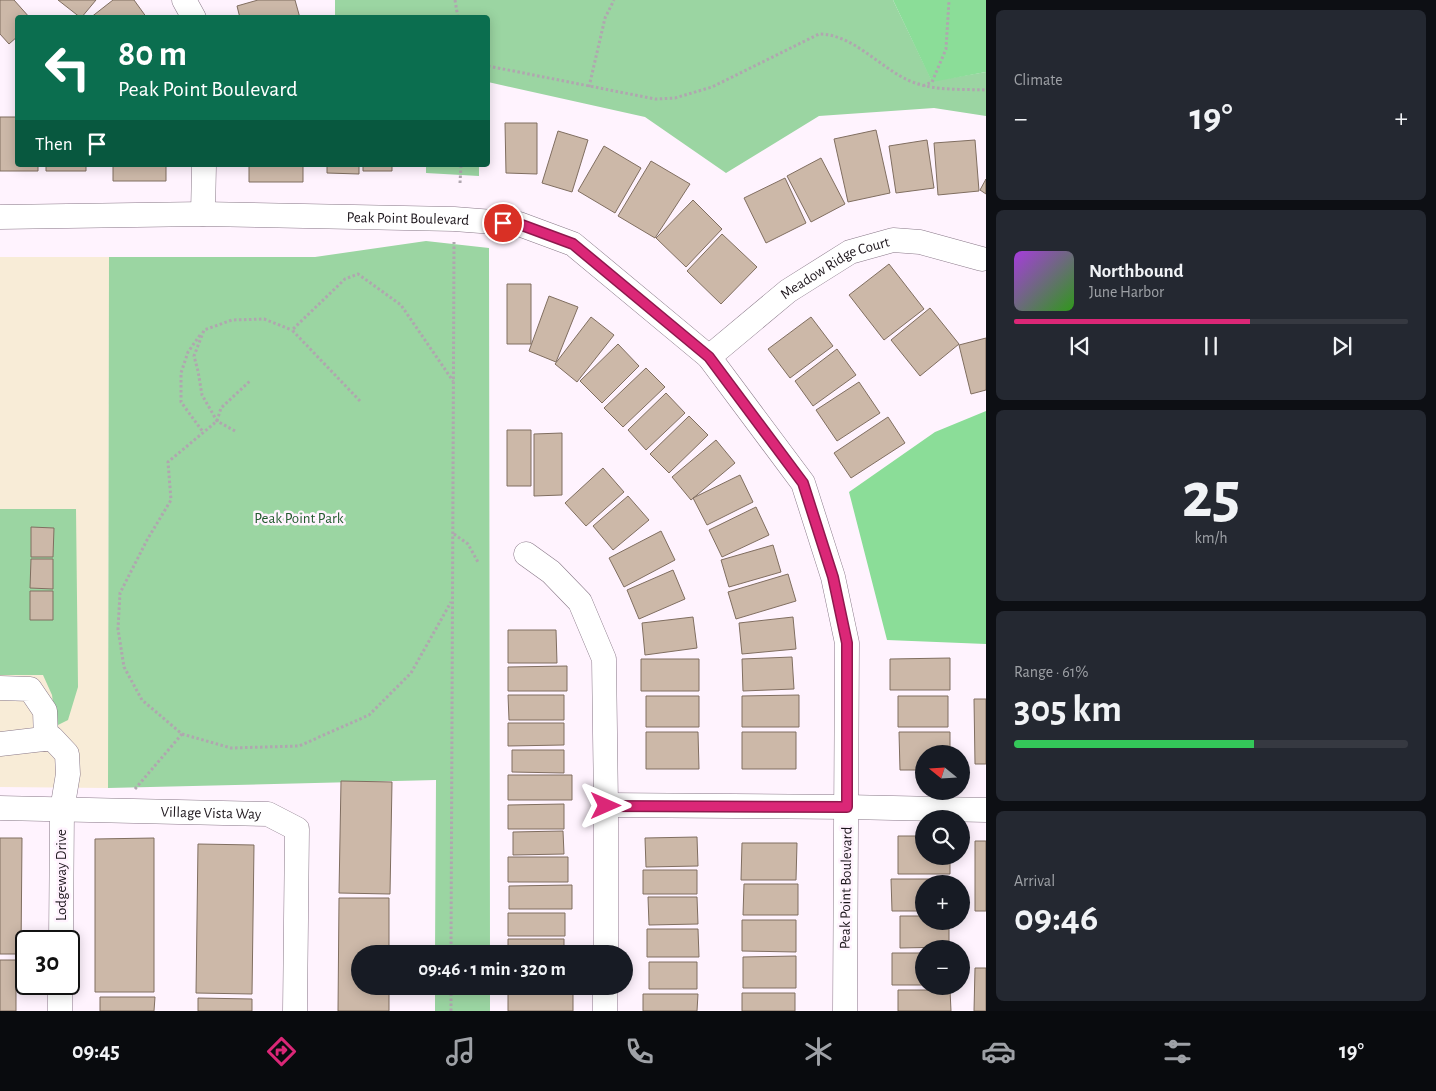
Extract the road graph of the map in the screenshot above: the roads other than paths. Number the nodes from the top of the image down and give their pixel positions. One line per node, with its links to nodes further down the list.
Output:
1 (184, 0): 2 (street)
2 (192, 15)
3 (204, 167): 4 (street)
4 (203, 214): 5 (street, Peak Point Boulevard); 7 (street, Peak Point Boulevard)
5 (0, 217)
6 (982, 259): 7 (street, Meadow Ridge Court)
7 (709, 357): 13 (street, Peak Point Boulevard)
8 (526, 554): 12 (street)
9 (0, 688): 10 (street)
10 (46, 739): 11 (street); 15 (street, Lodgeway Drive)
11 (0, 744)
12 (606, 806): 13 (street); 18 (street)
13 (847, 807): 16 (street); 24 (street, Peak Point Boulevard)
14 (0, 808): 15 (street, Village Vista Way)
15 (62, 810): 17 (street, Lodgeway Drive); 22 (street, Village Vista Way)
16 (986, 810)
17 (61, 930)
18 (606, 945)
19 (60, 995): 21 (street)
20 (605, 995): 23 (street)
21 (60, 1011)
22 (295, 1011)
23 (605, 1011)
24 (844, 1011)

